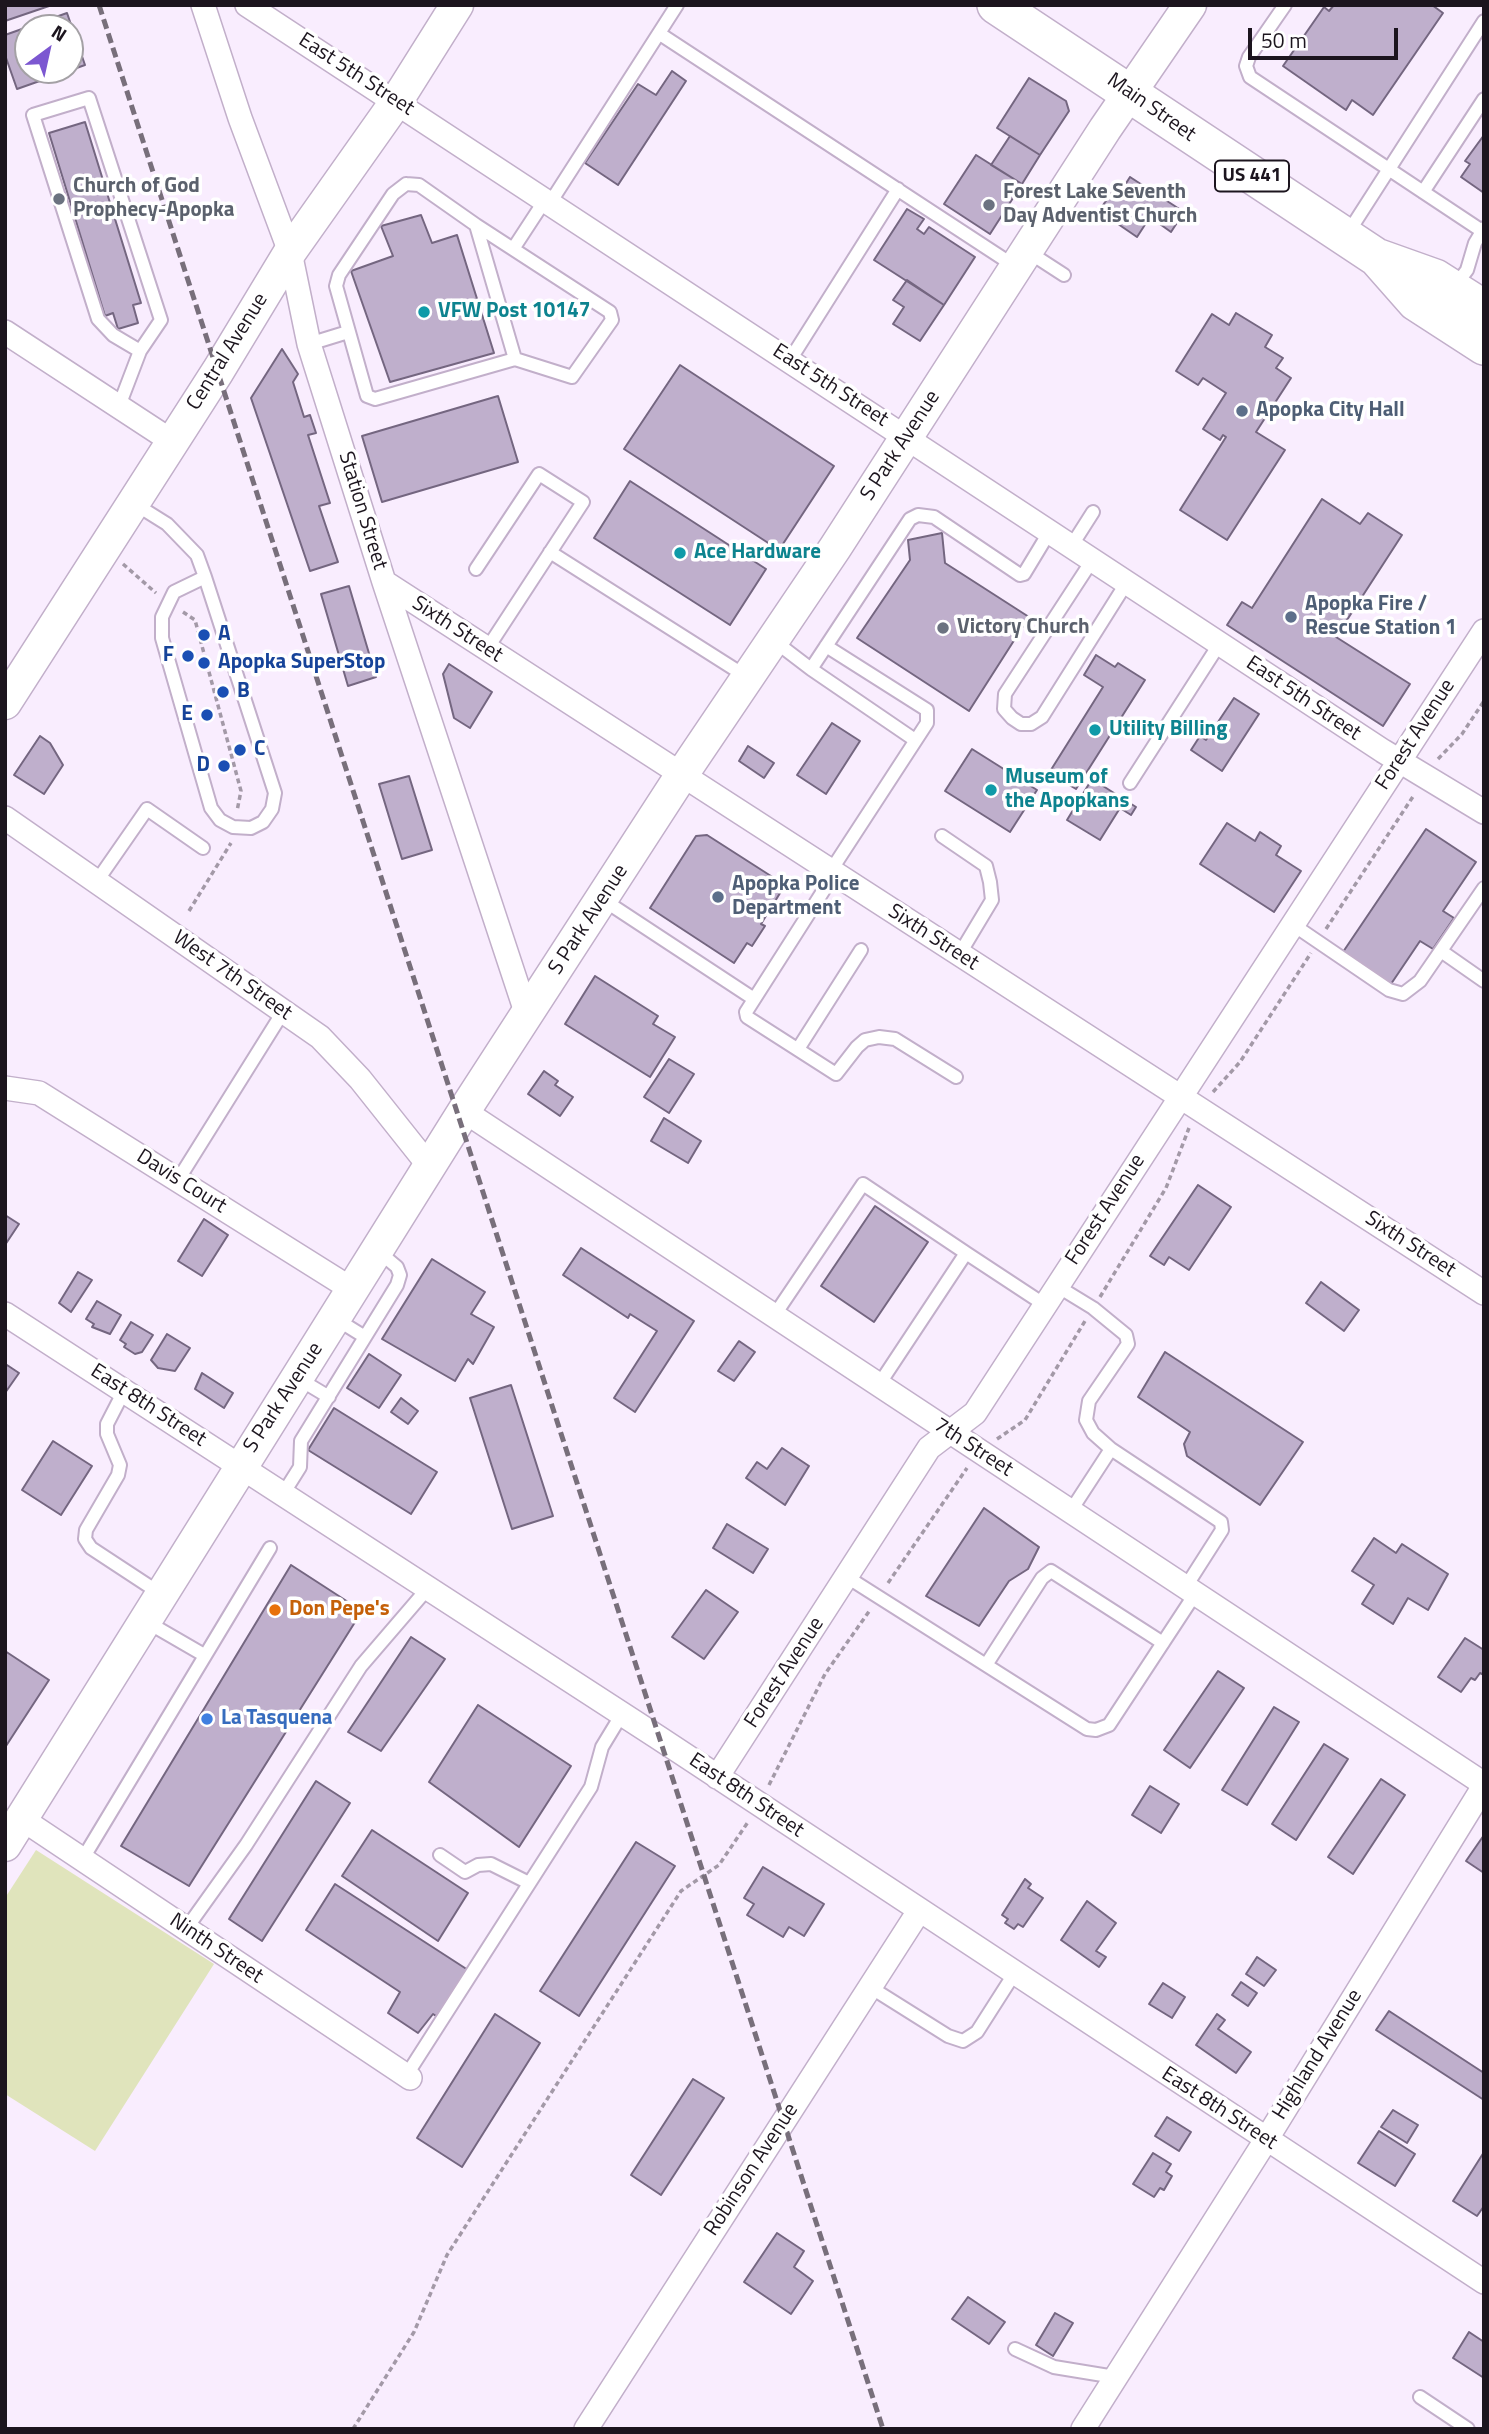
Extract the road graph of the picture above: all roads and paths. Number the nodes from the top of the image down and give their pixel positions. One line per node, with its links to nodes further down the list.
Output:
1 (203, 5): 21 (street, Station Street)
2 (247, 5): 12 (street, East 5th Street)
3 (457, 5): 12 (main road, Central Avenue)
4 (677, 5): 9 (lane)
5 (996, 5): 10 (main road, Main Street / US 441)
6 (1190, 5): 10 (main road, S Park Avenue)
7 (1285, 5): 13 (lane)
8 (1484, 21): 13 (lane)
9 (660, 34): 14 (lane); 16 (lane)
10 (1128, 94): 19 (main road, Main Street / US 441); 23 (main road, S Park Avenue)
11 (1484, 99): 15 (lane)
12 (396, 102): 16 (street, East 5th Street); 21 (main road, Central Avenue)
13 (1389, 169): 15 (lane); 19 (lane)
14 (898, 189): 23 (lane); 33 (lane)
15 (1423, 192): 18 (lane)
16 (547, 202): 20 (lane); 33 (street, East 5th Street)
17 (477, 225): 20 (lane); 28 (lane); 32 (lane)
18 (1483, 229): 25 (lane)
19 (1345, 237): 22 (main road, Main Street / US 441)
20 (513, 249): 32 (lane)
21 (290, 252): 29 (street, Station Street); 36 (main road, Central Avenue)
22 (1376, 257): 25 (main road, Main Street / US 441); 30 (main road, Main Street / US 441)
23 (1021, 259): 24 (lane); 35 (main road, S Park Avenue)
24 (1064, 275)
25 (1453, 289): 26 (main road, Main Street / US 441)
26 (1484, 309)
27 (5, 332): 34 (street)
28 (348, 332): 29 (lane); 32 (lane)
29 (309, 344): 45 (street, Station Street)
30 (1484, 346)
31 (140, 351): 31 (lane); 34 (lane)
32 (515, 359)
33 (790, 360): 35 (street, East 5th Street)
34 (119, 406): 36 (street)
35 (907, 437): 39 (street, East 5th Street); 48 (main road, S Park Avenue)
36 (173, 442): 37 (main road, Central Avenue)
37 (133, 503): 44 (lane); 55 (main road, Central Avenue)
38 (1093, 512): 40 (lane)
39 (1050, 531): 40 (street, East 5th Street); 50 (lane)
40 (1072, 545): 42 (street, East 5th Street)
41 (550, 552): 43 (lane); 51 (lane); 53 (lane)
42 (1093, 559): 46 (street, East 5th Street); 46 (lane)
43 (476, 569)
44 (205, 577): 44 (lane)
45 (384, 582): 51 (street, Sixth Street); 77 (street, Station Street)
46 (1128, 582): 49 (street, East 5th Street)
47 (1484, 631): 57 (street, Forest Avenue)
48 (773, 640): 52 (lane); 53 (main road, S Park Avenue)
49 (1220, 643): 57 (street, East 5th Street); 60 (lane)
50 (826, 646): 52 (lane); 56 (lane)
51 (487, 649): 59 (street, Sixth Street)
52 (811, 669): 56 (lane)
53 (748, 678): 59 (main road, S Park Avenue)
54 (1484, 701): 58 (path)
55 (5, 703)
56 (915, 740): 65 (lane)
57 (1399, 760): 58 (street, East 5th Street); 69 (street, Forest Avenue)
58 (1427, 775): 61 (street, East 5th Street); 70 (path)
59 (681, 776): 65 (street, Sixth Street); 68 (main road, S Park Avenue)
60 (1130, 783)
61 (1484, 812)
62 (7, 822): 66 (street, West 7th Street)
63 (942, 836): 73 (lane)
64 (204, 848): 66 (lane)
65 (832, 873): 73 (street, Sixth Street); 75 (lane)
66 (97, 881): 76 (street, West 7th Street)
67 (1484, 888): 72 (lane)
68 (601, 899): 75 (lane); 77 (main road, S Park Avenue)
69 (1292, 924): 70 (lane); 81 (street, Forest Avenue)
70 (1318, 942): 72 (lane); 82 (path)
71 (861, 950): 78 (lane)
72 (1441, 951): 74 (lane)
73 (959, 955): 81 (street, Sixth Street)
74 (1484, 981)
75 (754, 999): 78 (lane)
76 (283, 1012): 84 (street, West 7th Street); 85 (lane)
77 (527, 1015): 83 (main road, S Park Avenue)
78 (797, 1049): 79 (lane)
79 (956, 1077)
80 (5, 1088): 85 (street, Davis Court)
81 (1180, 1096): 82 (street, Sixth Street); 90 (street, Forest Avenue)
82 (1200, 1109): 89 (street, Sixth Street); 91 (path)
83 (464, 1111): 84 (main road, S Park Avenue); 92 (street, 7th Street)
84 (430, 1167): 86 (main road, S Park Avenue)
85 (178, 1180): 88 (street, Davis Court)
86 (377, 1250): 88 (main road, S Park Avenue); 95 (lane)
87 (966, 1253): 90 (lane); 92 (lane); 97 (lane)
88 (353, 1290): 94 (main road, S Park Avenue)
89 (1484, 1293)
90 (1051, 1295): 91 (lane); 100 (street, Forest Avenue)
91 (1093, 1308): 101 (lane); 102 (path)
92 (774, 1317): 97 (street, 7th Street)
93 (7, 1318): 98 (street, East 8th Street)
94 (335, 1318): 95 (lane); 96 (main road, S Park Avenue)
95 (365, 1337): 99 (lane)
96 (297, 1377): 99 (lane); 103 (main road, S Park Avenue)
97 (878, 1386): 100 (street, 7th Street)
98 (124, 1391): 103 (street, East 8th Street); 110 (lane)
99 (329, 1396): 104 (lane)
100 (949, 1432): 102 (street, 7th Street); 107 (street, Forest Avenue)
101 (1111, 1449): 105 (lane); 109 (lane)
102 (978, 1451): 105 (street, 7th Street); 111 (path)
103 (240, 1466): 104 (street, East 8th Street); 110 (main road, S Park Avenue)
104 (283, 1494): 108 (street, East 8th Street)
105 (1070, 1512): 109 (street, 7th Street)
106 (271, 1548): 114 (lane)
107 (847, 1577): 111 (lane); 117 (street, Forest Avenue)
108 (428, 1588): 116 (street, East 8th Street); 125 (lane)
109 (1190, 1591): 113 (lane); 118 (street, 7th Street)
110 (161, 1594): 112 (main road, S Park Avenue)
111 (879, 1597): 115 (lane); 119 (path)
112 (145, 1620): 114 (lane); 120 (main road, S Park Avenue)
113 (1163, 1643): 115 (lane); 115 (lane)
114 (204, 1655): 122 (lane)
115 (986, 1665)
116 (622, 1714): 117 (street, East 8th Street); 123 (lane)
117 (718, 1777): 119 (street, East 8th Street)
118 (1484, 1785): 129 (street, Highland Avenue)
119 (759, 1804): 124 (street, East 8th Street); 134 (path)
120 (11, 1825): 122 (street, Ninth Street)
121 (440, 1855): 123 (lane)
122 (82, 1860): 125 (street, Ninth Street)
123 (529, 1883): 128 (lane)
124 (919, 1911): 126 (street, East 8th Street); 127 (street, Robinson Avenue)
125 (186, 1929): 128 (street, Ninth Street)
126 (1014, 1973): 127 (lane); 129 (street, East 8th Street)
127 (870, 1987): 135 (street, Robinson Avenue)
128 (408, 2077)
129 (1266, 2140): 130 (street, East 8th Street); 132 (street, Highland Avenue)
130 (1484, 2282)
131 (1015, 2348): 132 (lane)
132 (1115, 2377): 136 (street, Highland Avenue)
133 (1420, 2397): 137 (lane)
134 (353, 2429)
135 (586, 2429)
136 (1083, 2429)
137 (1468, 2429)

